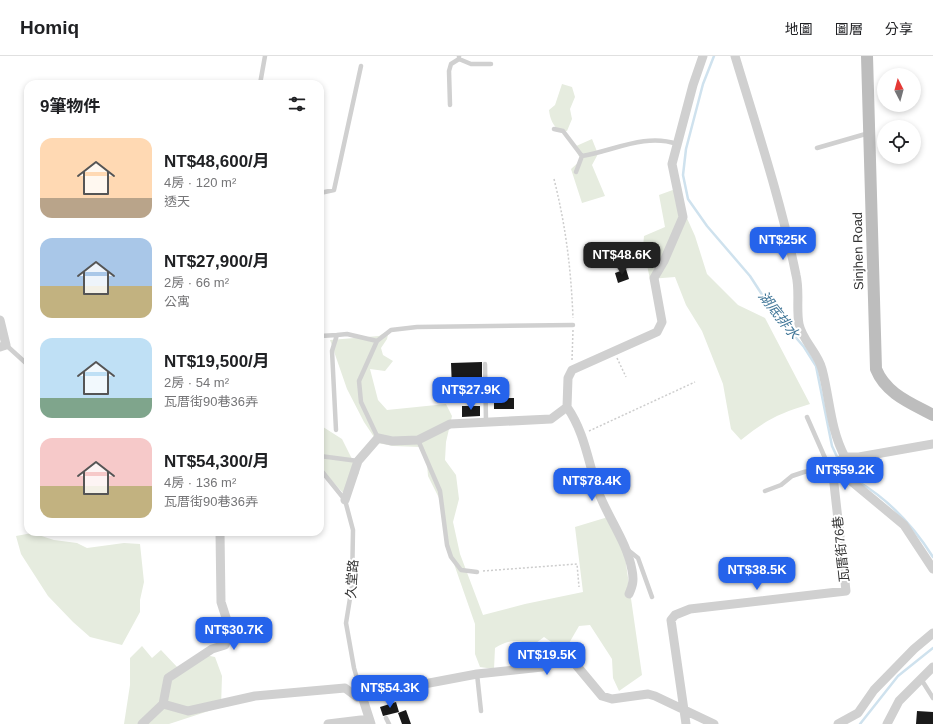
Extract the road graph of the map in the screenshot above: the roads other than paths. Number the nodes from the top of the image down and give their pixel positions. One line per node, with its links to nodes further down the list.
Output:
1 (265, 56): 8 (lane)
2 (703, 56): 12 (street)
3 (735, 56): 34 (street)
4 (867, 56): 11 (street, Sinjhen Road)
5 (459, 57): 6 (lane); 9 (lane)
6 (492, 64)
7 (360, 66): 16 (lane)
8 (261, 80)
9 (450, 105)
10 (554, 129): 14 (lane)
11 (869, 133): 13 (lane); 26 (street, Sinjhen Road)
12 (677, 144): 14 (lane); 25 (street)
13 (817, 148)
14 (582, 156): 15 (lane)
15 (576, 172)
16 (324, 192)
17 (0, 320): 22 (street)
18 (573, 325): 21 (lane)
19 (336, 335): 20 (lane); 21 (lane); 29 (lane)
20 (324, 336)
21 (377, 341): 30 (lane)
22 (3, 346): 23 (lane)
23 (24, 362)
24 (485, 364): 28 (lane)
25 (567, 408): 28 (street); 41 (street)
26 (933, 414)
27 (807, 417): 36 (lane)
28 (486, 423): 31 (street)
29 (336, 430)
30 (378, 438): 31 (street); 35 (street)
31 (418, 440): 43 (lane)
32 (933, 444): 34 (street)
33 (324, 457): 35 (lane)
34 (845, 457): 36 (street)
35 (358, 461): 39 (street)
36 (831, 467): 38 (lane); 42 (street); 53 (street, 瓦厝街76巷)
37 (324, 474): 39 (lane, 久堂路)
38 (764, 491)
39 (345, 500): 50 (lane, 久堂路)
40 (220, 536): 52 (street)
41 (625, 547): 44 (street); 45 (lane)
42 (933, 569)
43 (477, 572)
44 (629, 594)
45 (652, 597)
46 (933, 633): 62 (street)
47 (933, 667): 49 (street)
48 (477, 674): 50 (street); 53 (street); 54 (lane)
49 (921, 679): 51 (lane); 63 (street)
50 (362, 696): 52 (street); 56 (street)
51 (933, 698)
52 (163, 704): 57 (street)
53 (685, 710): 60 (street, 瓦厝街76巷); 61 (street)
54 (481, 711)
55 (386, 718): 59 (lane)
56 (370, 722): 58 (street)
57 (142, 724)
58 (328, 724)
59 (389, 724)
60 (686, 724)
61 (714, 724)
62 (840, 724)
63 (887, 724)

